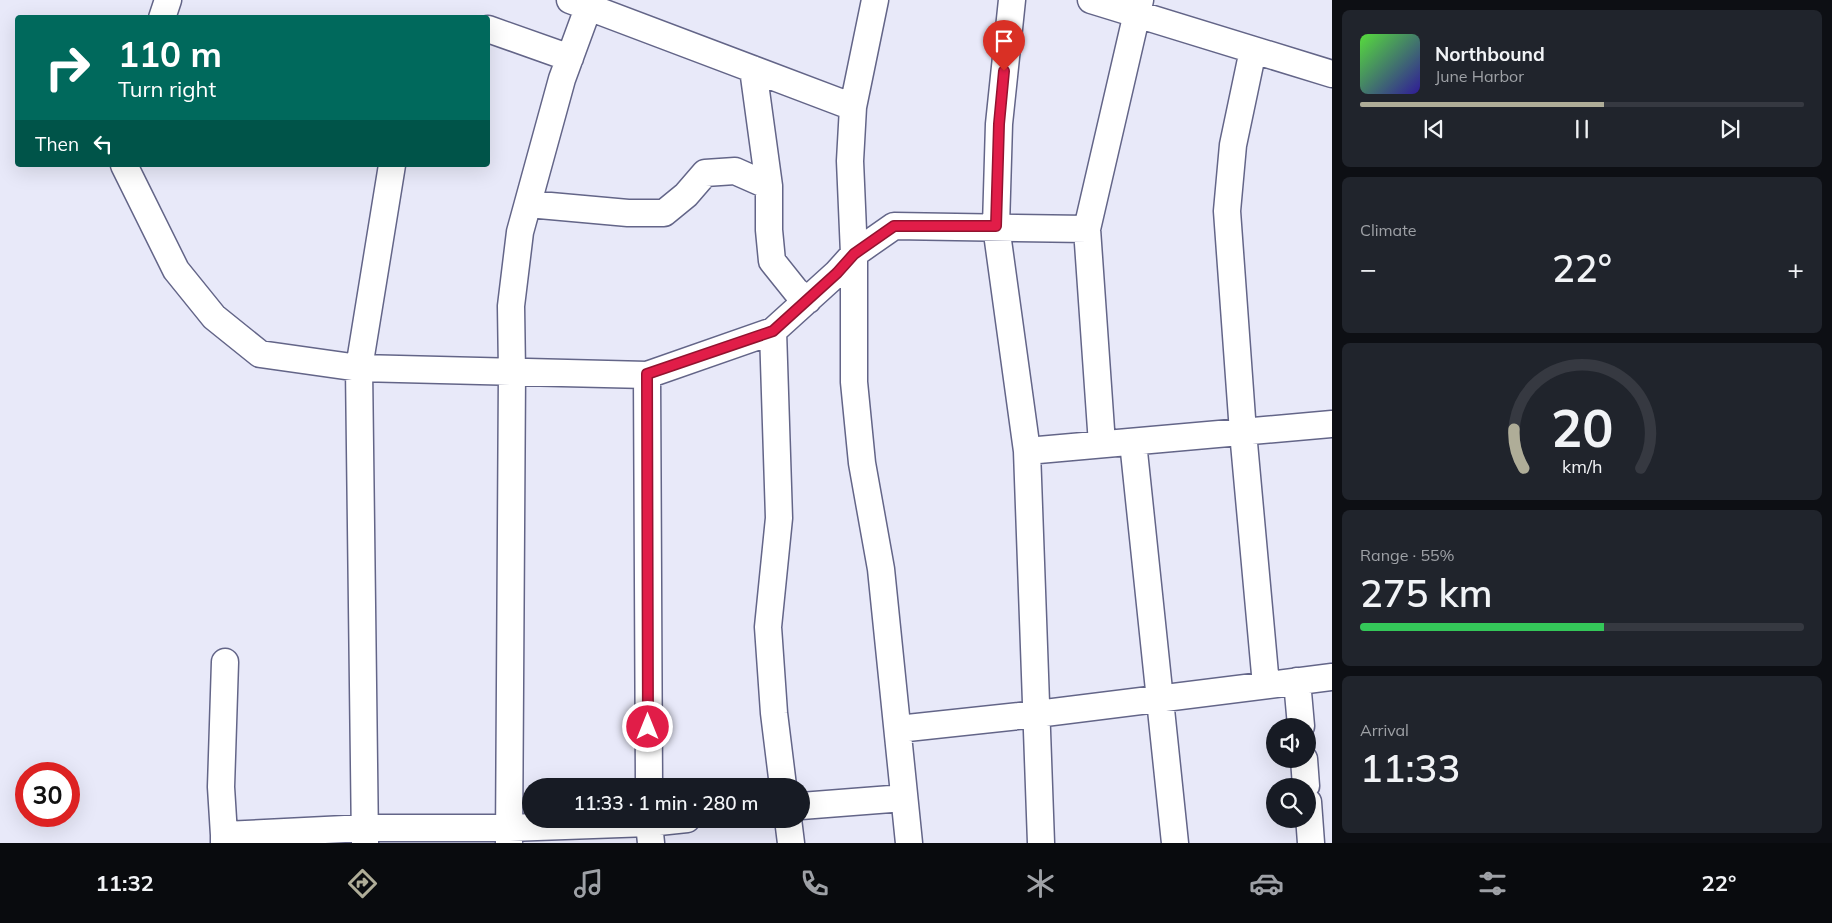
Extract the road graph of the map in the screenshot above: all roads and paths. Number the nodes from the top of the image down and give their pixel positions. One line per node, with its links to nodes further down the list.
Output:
1 (168, 0): 7 (street)
2 (875, 0): 13 (street)
3 (1012, 0): 18 (street)
4 (1091, 0): 6 (street)
5 (583, 2): 10 (street); 11 (street)
6 (1139, 7): 9 (street); 19 (street)
7 (163, 15)
8 (490, 30): 10 (street)
9 (1253, 50): 12 (street); 27 (street)
10 (570, 58): 17 (street)
11 (753, 69): 13 (street); 16 (street)
12 (1332, 74)
13 (853, 107): 20 (street)
14 (125, 167): 23 (street)
15 (392, 167): 23 (street)
16 (769, 186): 17 (street); 21 (street)
17 (528, 204): 24 (street)
18 (996, 226): 19 (street); 20 (street); 30 (street)
19 (1087, 229): 29 (street)
20 (854, 254): 21 (street); 38 (street)
21 (808, 300): 22 (street)
22 (773, 331): 25 (street); 40 (street)
23 (359, 368): 24 (street); 46 (street)
24 (512, 372): 25 (street); 47 (street)
25 (647, 374): 39 (street)
26 (1332, 424): 27 (street)
27 (1243, 432): 28 (street); 34 (street)
28 (1133, 442): 29 (street); 35 (street)
29 (1102, 444): 30 (street)
30 (1027, 450): 36 (street)
31 (225, 662): 48 (street)
32 (1332, 677): 33 (street)
33 (1297, 681): 34 (street); 37 (street)
34 (1266, 685): 35 (street)
35 (1160, 698): 36 (street); 52 (street)
36 (1037, 714): 38 (street); 51 (street)
37 (1300, 718)
38 (898, 729): 41 (street)
39 (649, 778)
40 (782, 778)
41 (904, 798): 42 (street); 50 (street)
42 (810, 805)
43 (650, 828): 47 (street)
44 (789, 828): 49 (street)
45 (1310, 828): 53 (street)
46 (365, 835): 47 (street); 48 (street)
47 (509, 835)
48 (224, 839)
49 (790, 843)
50 (909, 843)
51 (1041, 843)
52 (1175, 843)
53 (1311, 843)

